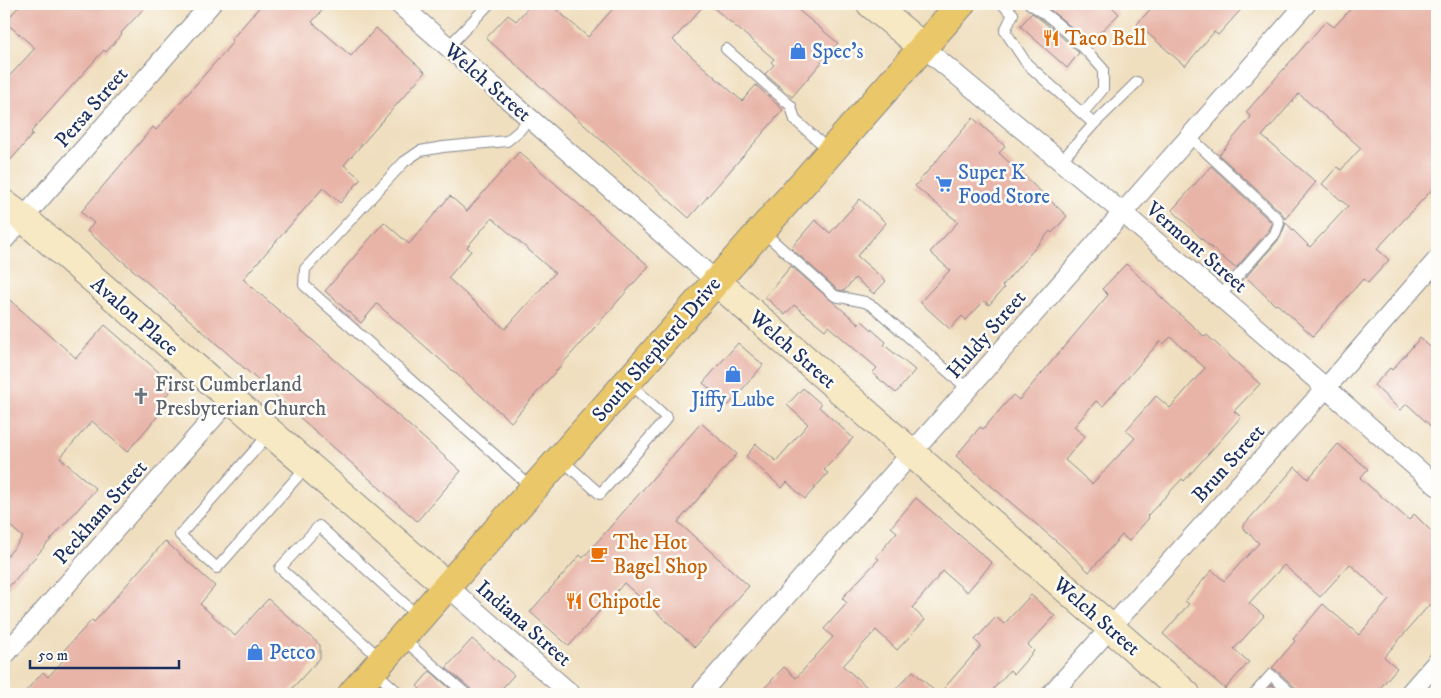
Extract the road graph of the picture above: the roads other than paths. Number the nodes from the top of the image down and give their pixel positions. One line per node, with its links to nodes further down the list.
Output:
1 (211, 4): 21 (street, Persa Street)
2 (399, 4): 11 (street, Welch Street)
3 (489, 4): 11 (lane)
4 (871, 4): 12 (street)
5 (961, 4): 12 (main road, South Shepherd Drive)
6 (1002, 4): 10 (lane)
7 (1026, 4): 10 (lane)
8 (1030, 4): 15 (lane)
9 (1306, 4): 18 (street, Huldy Street)
10 (1013, 14): 15 (lane)
11 (448, 47): 16 (street, Welch Street)
12 (923, 47): 19 (main road, South Shepherd Drive); 20 (street, Vermont Street)
13 (726, 49): 19 (lane)
14 (1137, 82): 17 (lane)
15 (1082, 113): 17 (lane)
16 (529, 119): 26 (street, Welch Street); 37 (lane)
17 (1094, 124): 20 (lane)
18 (1190, 137): 22 (street, Huldy Street); 27 (lane)
19 (830, 152): 23 (main road, South Shepherd Drive)
20 (1061, 161): 22 (street, Vermont Street)
21 (13, 211): 24 (street, Persa Street); 31 (street, Avalon Place)
22 (1123, 212): 27 (street, Vermont Street); 30 (street, Huldy Street)
23 (761, 230): 26 (main road, South Shepherd Drive); 30 (lane)
24 (4, 240)
25 (1437, 260): 29 (street, Brun Street)
26 (716, 281): 28 (main road, South Shepherd Drive); 33 (street, Welch Street)
27 (1220, 296): 29 (street, Vermont Street)
28 (627, 382): 34 (main road, South Shepherd Drive); 34 (lane)
29 (1326, 388): 36 (street, Vermont Street); 40 (street, Brun Street)
30 (968, 389): 33 (street, Huldy Street)
31 (230, 399): 32 (street, Avalon Place); 42 (street, Peckham Street)
32 (270, 433): 35 (street, Avalon Place); 35 (lane)
33 (912, 453): 40 (street, Welch Street); 49 (street, Huldy Street)
34 (560, 458): 37 (main road, South Shepherd Drive)
35 (307, 466): 38 (street, Avalon Place)
36 (1437, 486)
37 (533, 489): 38 (main road, South Shepherd Drive)
38 (447, 586): 39 (main road, South Shepherd Drive); 48 (street, Indiana Street)
39 (419, 617): 41 (main road, South Shepherd Drive); 44 (lane)
40 (1110, 628): 50 (street, Brun Street); 51 (street, Welch Street)
41 (402, 637): 44 (main road, South Shepherd Drive); 47 (lane)
42 (4, 656)
43 (1437, 662): 54 (street)
44 (377, 665): 45 (main road, South Shepherd Drive); 46 (lane)
45 (352, 694)
46 (400, 694)
47 (466, 694)
48 (571, 694)
49 (700, 694)
50 (1051, 694)
51 (1186, 694)
52 (1254, 694): 53 (lane)
53 (1292, 694)
54 (1409, 694)

